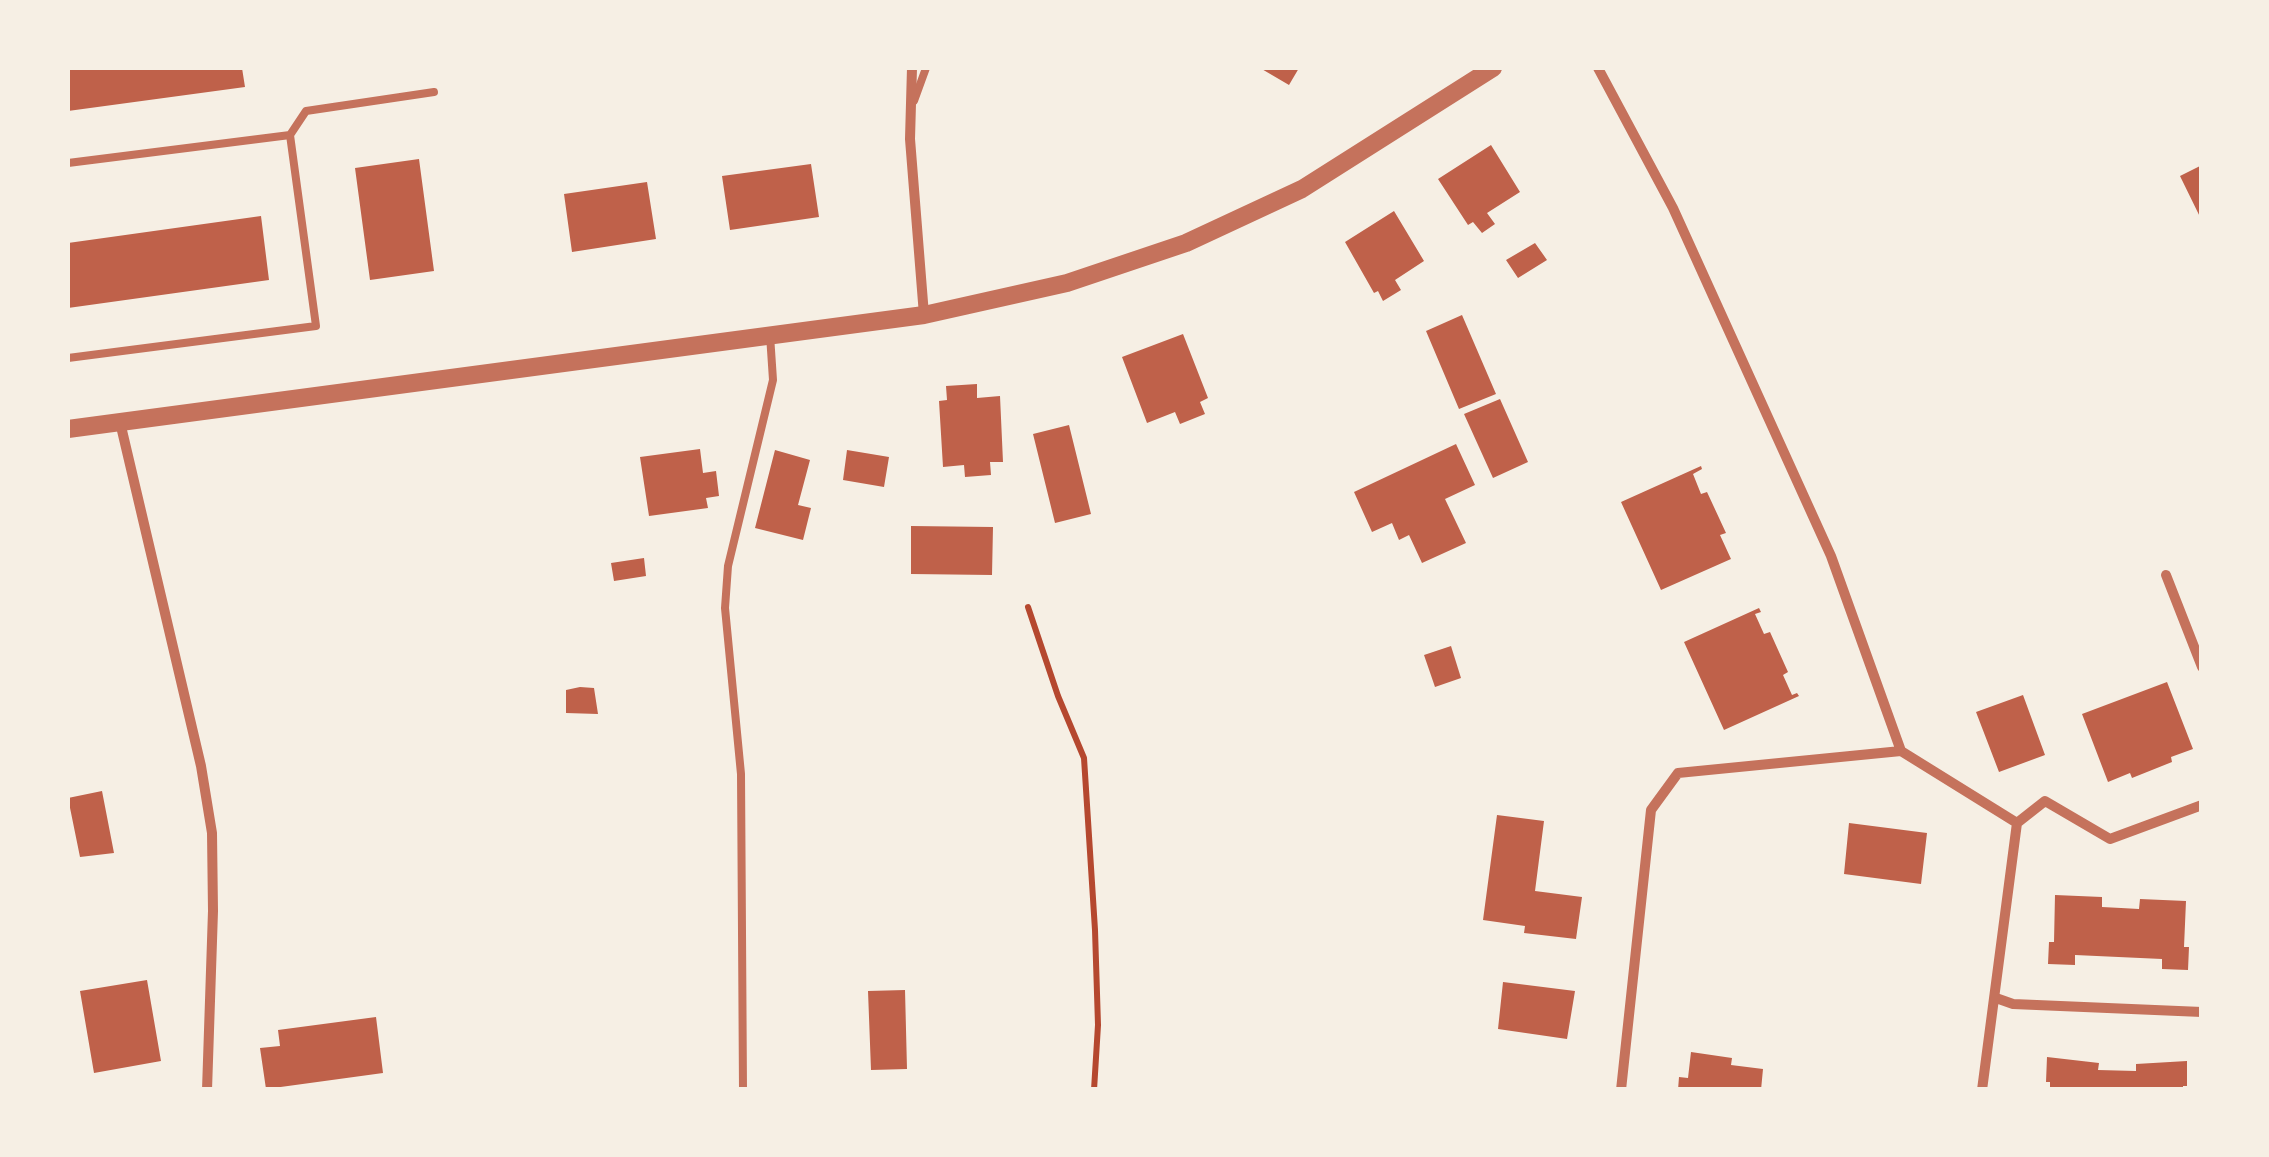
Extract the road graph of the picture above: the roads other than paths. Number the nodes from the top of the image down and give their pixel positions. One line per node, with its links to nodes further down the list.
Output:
1 (912, 68): 6 (street)
2 (926, 68): 6 (lane)
3 (1493, 68): 9 (street)
4 (1598, 68): 16 (street)
5 (434, 92): 7 (lane)
6 (911, 107): 9 (street)
7 (290, 135): 8 (lane); 11 (lane)
8 (68, 164)
9 (924, 314): 10 (street)
10 (770, 336): 12 (street); 22 (lane)
11 (68, 358)
12 (120, 422): 13 (street); 21 (street)
13 (68, 429)
14 (2166, 576): 15 (street)
15 (2202, 667)
16 (1901, 751): 18 (street); 23 (street)
17 (2202, 806): 18 (street)
18 (2017, 823): 19 (street)
19 (1996, 998): 20 (street); 24 (street)
20 (2202, 1012)
21 (207, 1090)
22 (743, 1090)
23 (1621, 1090)
24 (1982, 1090)

